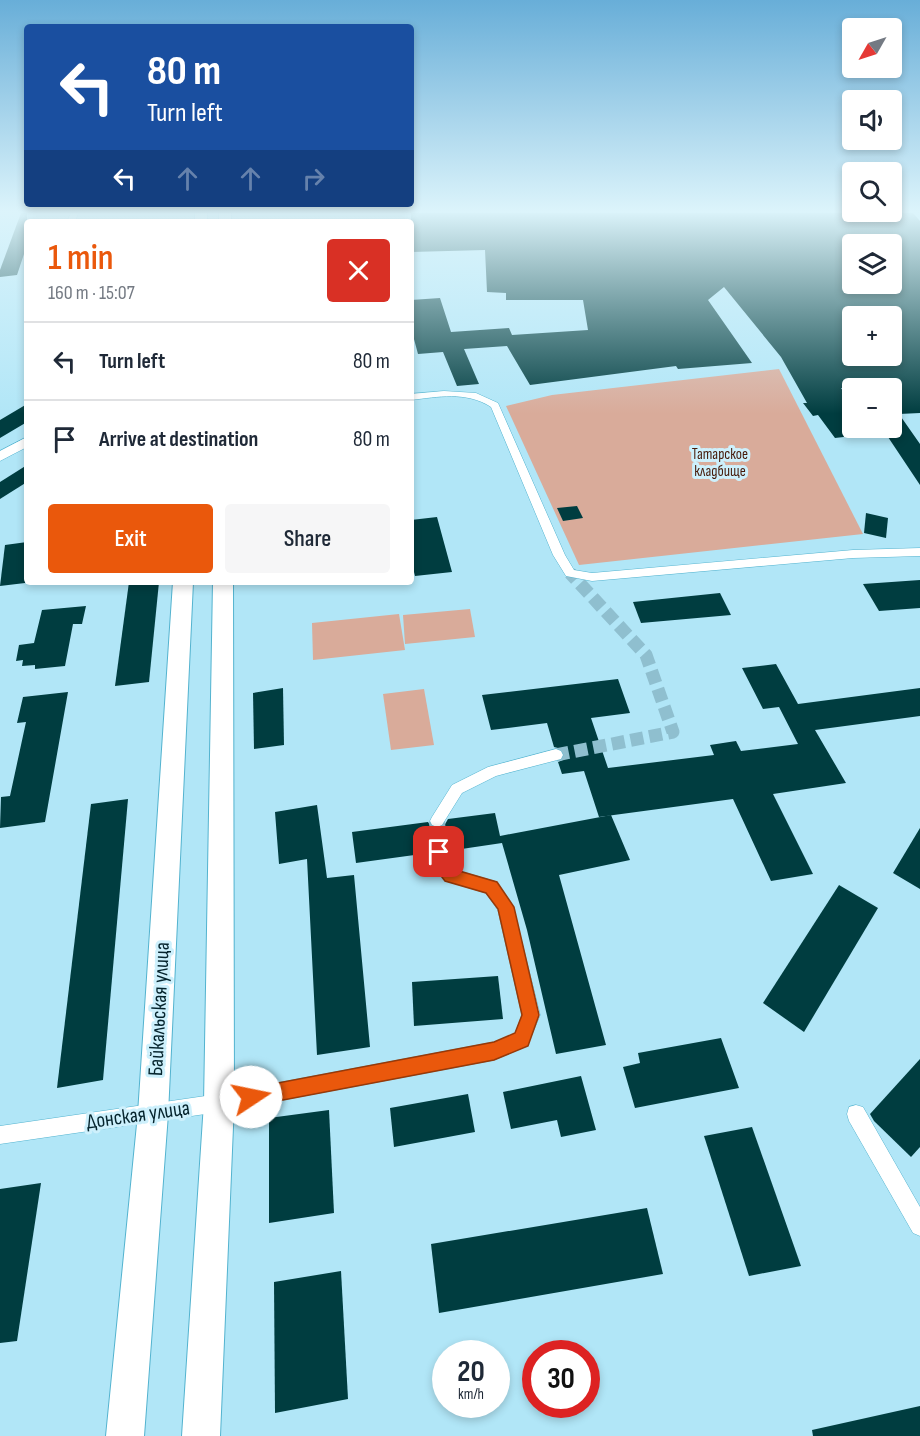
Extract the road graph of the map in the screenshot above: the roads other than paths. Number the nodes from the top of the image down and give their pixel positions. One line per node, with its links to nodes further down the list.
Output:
1 (414, 397): 4 (street)
2 (24, 443): 3 (street)
3 (0, 457)
4 (920, 552)
5 (183, 585): 11 (main road, Байкальская улица)
6 (223, 585): 10 (main road)
7 (556, 755): 8 (street)
8 (437, 821)
9 (439, 852): 10 (street, Донская улица)
10 (219, 1103): 11 (street, Донская улица); 16 (main road)
11 (153, 1114): 13 (street, Донская улица); 15 (main road, Байкальская улица)
12 (856, 1114): 14 (street)
13 (0, 1135)
14 (920, 1226)
15 (125, 1436)
16 (201, 1436)

